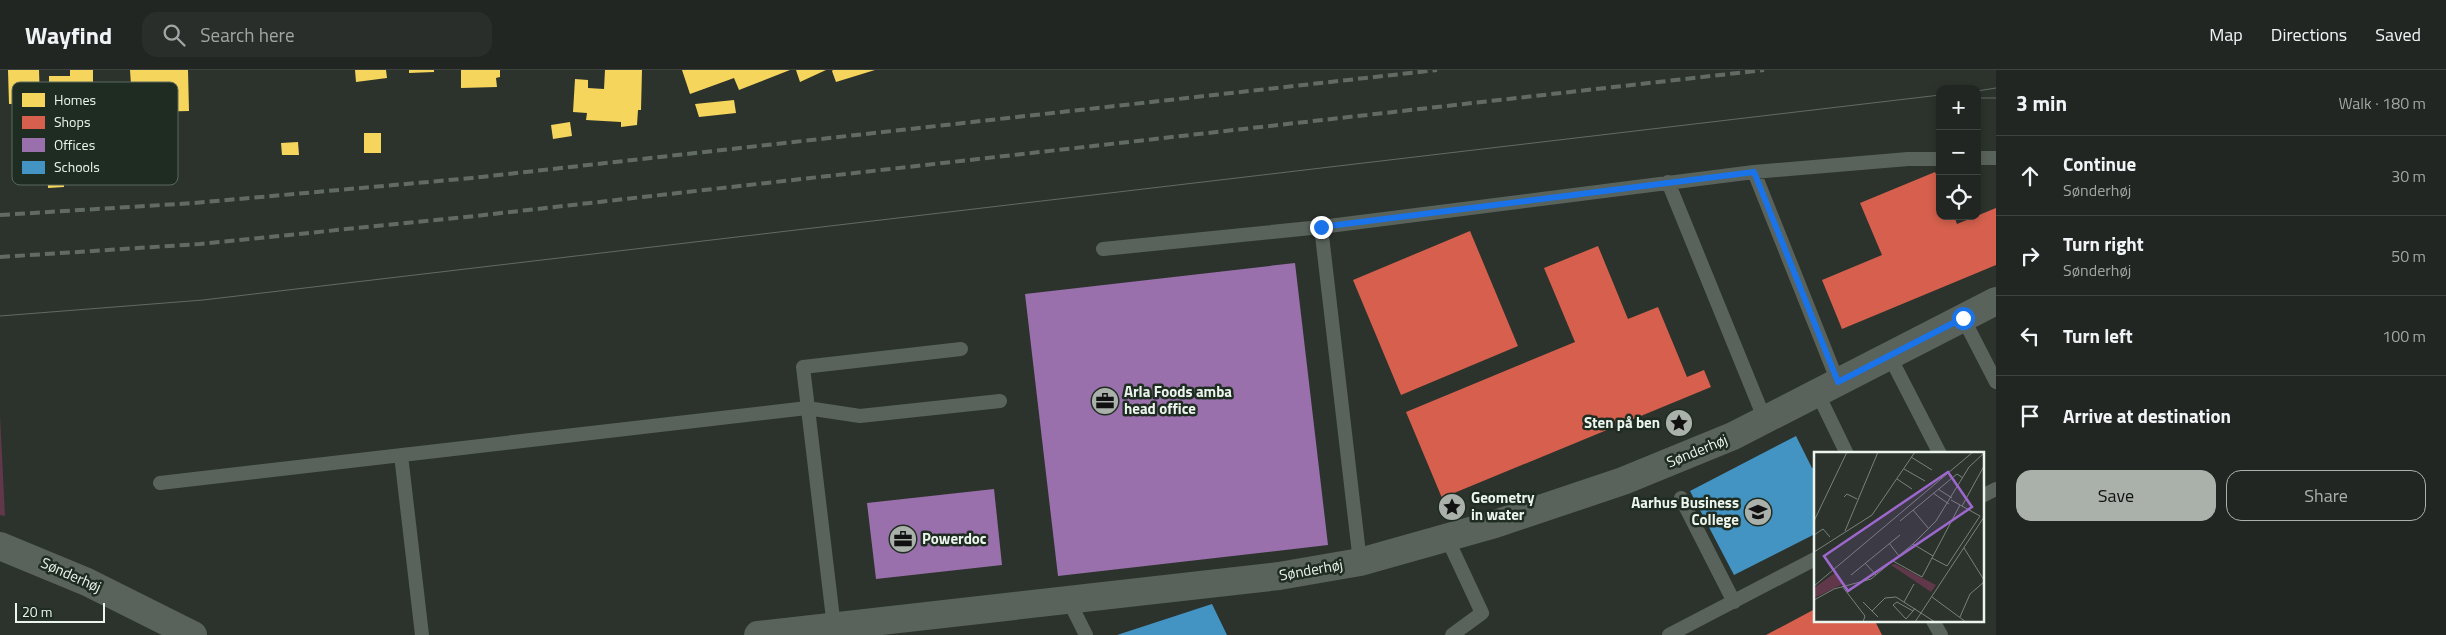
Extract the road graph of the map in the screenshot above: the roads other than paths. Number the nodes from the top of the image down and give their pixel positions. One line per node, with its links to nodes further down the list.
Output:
1 (1981, 158): 2 (lane)
2 (1996, 158)
3 (1936, 159): 4 (lane)
4 (1754, 172): 5 (lane); 13 (lane)
5 (1668, 182): 6 (lane); 16 (lane)
6 (1321, 227): 7 (lane); 27 (lane)
7 (1103, 248)
8 (1996, 301): 9 (street, Sønderhøj)
9 (1963, 318): 11 (street, Sønderhøj); 12 (lane)
10 (961, 349): 15 (lane)
11 (1889, 355): 13 (street, Sønderhøj); 18 (lane)
12 (1996, 382)
13 (1827, 387): 16 (street, Sønderhøj); 17 (lane)
14 (1000, 401): 15 (lane)
15 (807, 408): 19 (lane); 31 (lane)
16 (1765, 420): 24 (street, Sønderhøj)
17 (1846, 452)
18 (1939, 452)
19 (401, 455): 20 (lane); 33 (lane)
20 (160, 482)
21 (1996, 489): 22 (lane)
22 (1984, 495)
23 (1681, 498): 29 (lane)
24 (1447, 538): 27 (street, Sønderhøj); 36 (lane)
25 (0, 546): 32 (street, Sønderhøj)
26 (1814, 560): 29 (lane)
27 (1360, 562): 28 (street, Sønderhøj)
28 (1069, 601): 31 (street, Sønderhøj); 35 (lane)
29 (1734, 602): 37 (lane)
30 (1934, 622): 38 (lane)
31 (834, 627): 34 (street, Sønderhøj)
32 (193, 635)
33 (422, 635)
34 (758, 635)
35 (1086, 635)
36 (1452, 635)
37 (1669, 635)
38 (1941, 635)

